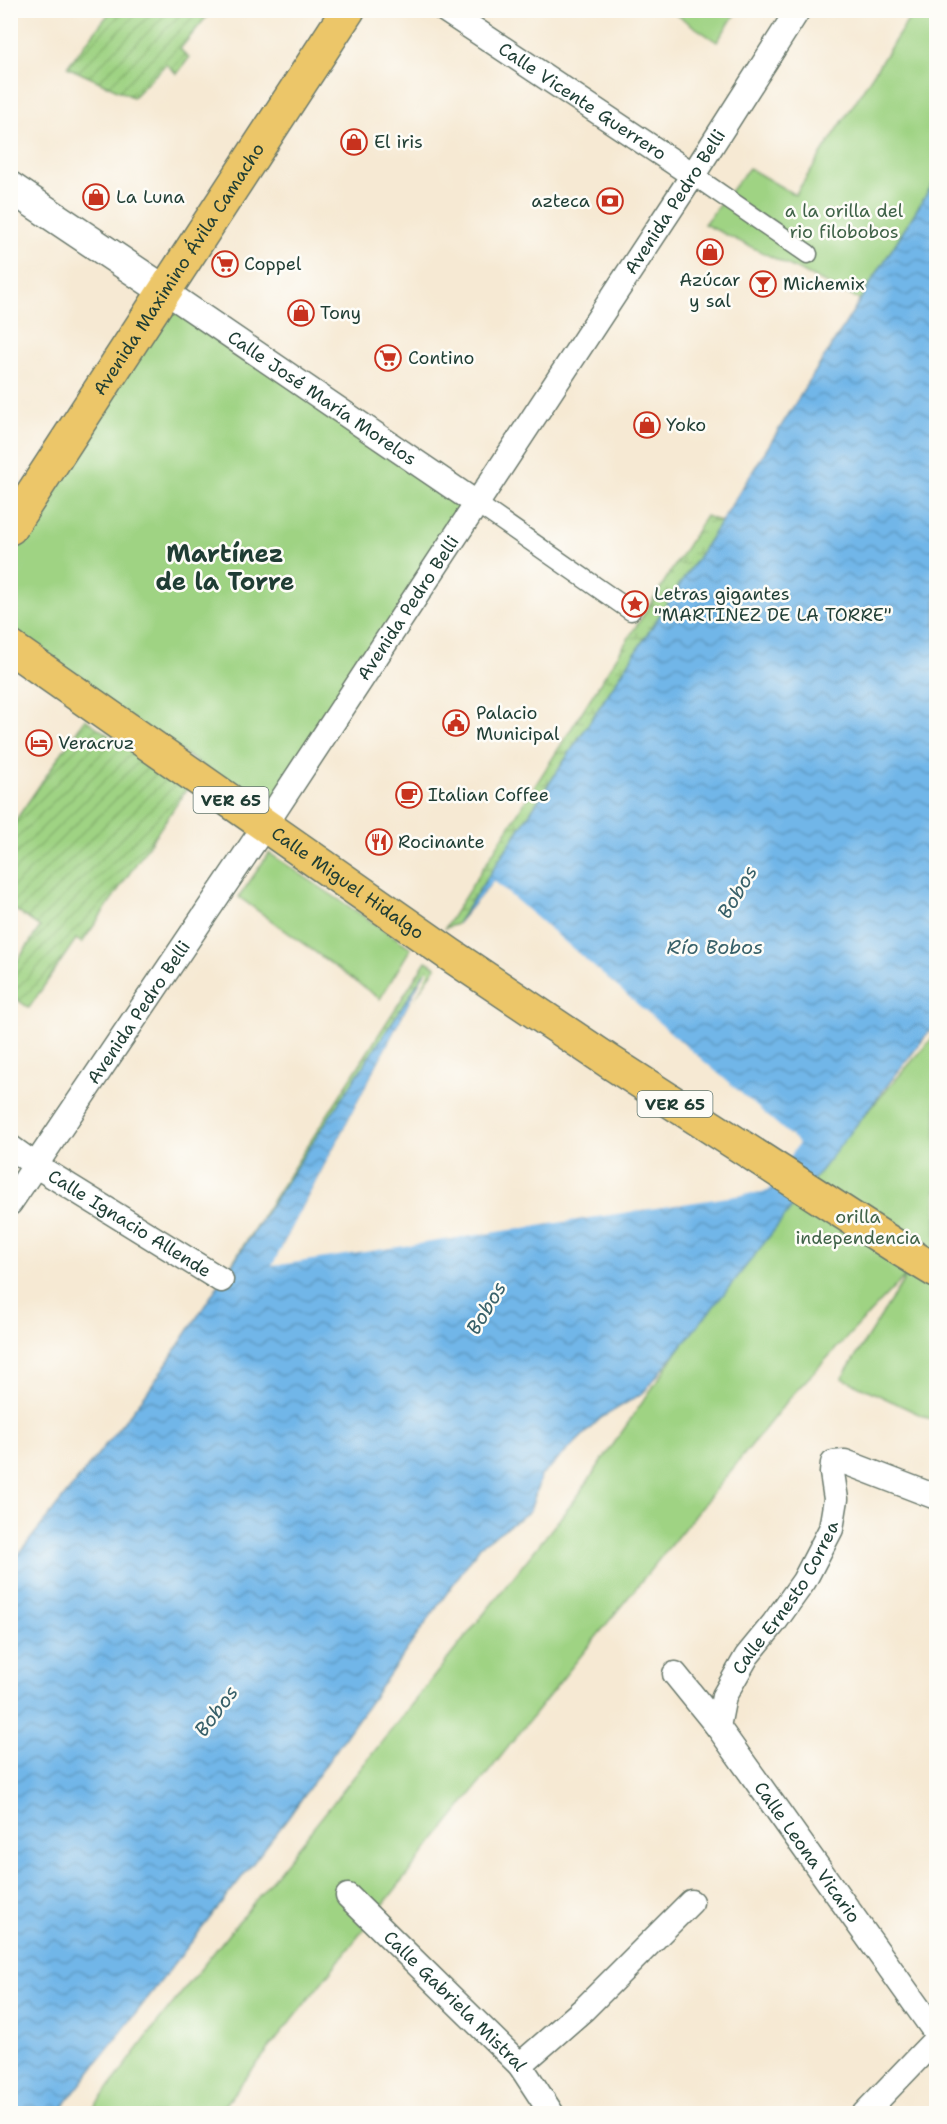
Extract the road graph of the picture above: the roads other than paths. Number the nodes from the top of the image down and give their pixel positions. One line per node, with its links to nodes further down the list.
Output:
1 (348, 10): 7 (main road, Avenida Maximino Ávila Camacho)
2 (445, 10): 4 (street, Calle Vicente Guerrero)
3 (798, 10): 4 (street, Avenida Pedro Belli)
4 (693, 175): 6 (street, Calle Vicente Guerrero); 8 (street, Avenida Pedro Belli)
5 (10, 187): 7 (street, Calle José María Morelos)
6 (808, 254)
7 (165, 291): 8 (street, Calle José María Morelos); 9 (main road, Avenida Maximino Ávila Camacho)
8 (477, 503): 10 (street, Calle José María Morelos); 12 (street, Avenida Pedro Belli)
9 (10, 528)
10 (631, 611)
11 (10, 647): 12 (main road, Calle Miguel Hidalgo / VER 65)
12 (266, 824): 14 (street, Avenida Pedro Belli); 16 (main road, Calle Miguel Hidalgo / VER 65)
13 (10, 1147): 14 (street, Calle Ignacio Allende)
14 (35, 1165): 15 (street, Avenida Pedro Belli); 17 (street, Calle Ignacio Allende)
15 (10, 1203)
16 (936, 1271)
17 (221, 1280)
18 (936, 1497): 20 (street, Calle Ernesto Correa)
19 (675, 1674): 20 (street, Calle Leona Vicario)
20 (718, 1727): 23 (street, Calle Leona Vicario)
21 (348, 1896): 25 (street, Calle Gabriela Mistral)
22 (691, 1902): 25 (street)
23 (936, 2033)
24 (936, 2039): 27 (street)
25 (520, 2066): 26 (street, Calle Gabriela Mistral)
26 (552, 2114)
27 (864, 2114)

